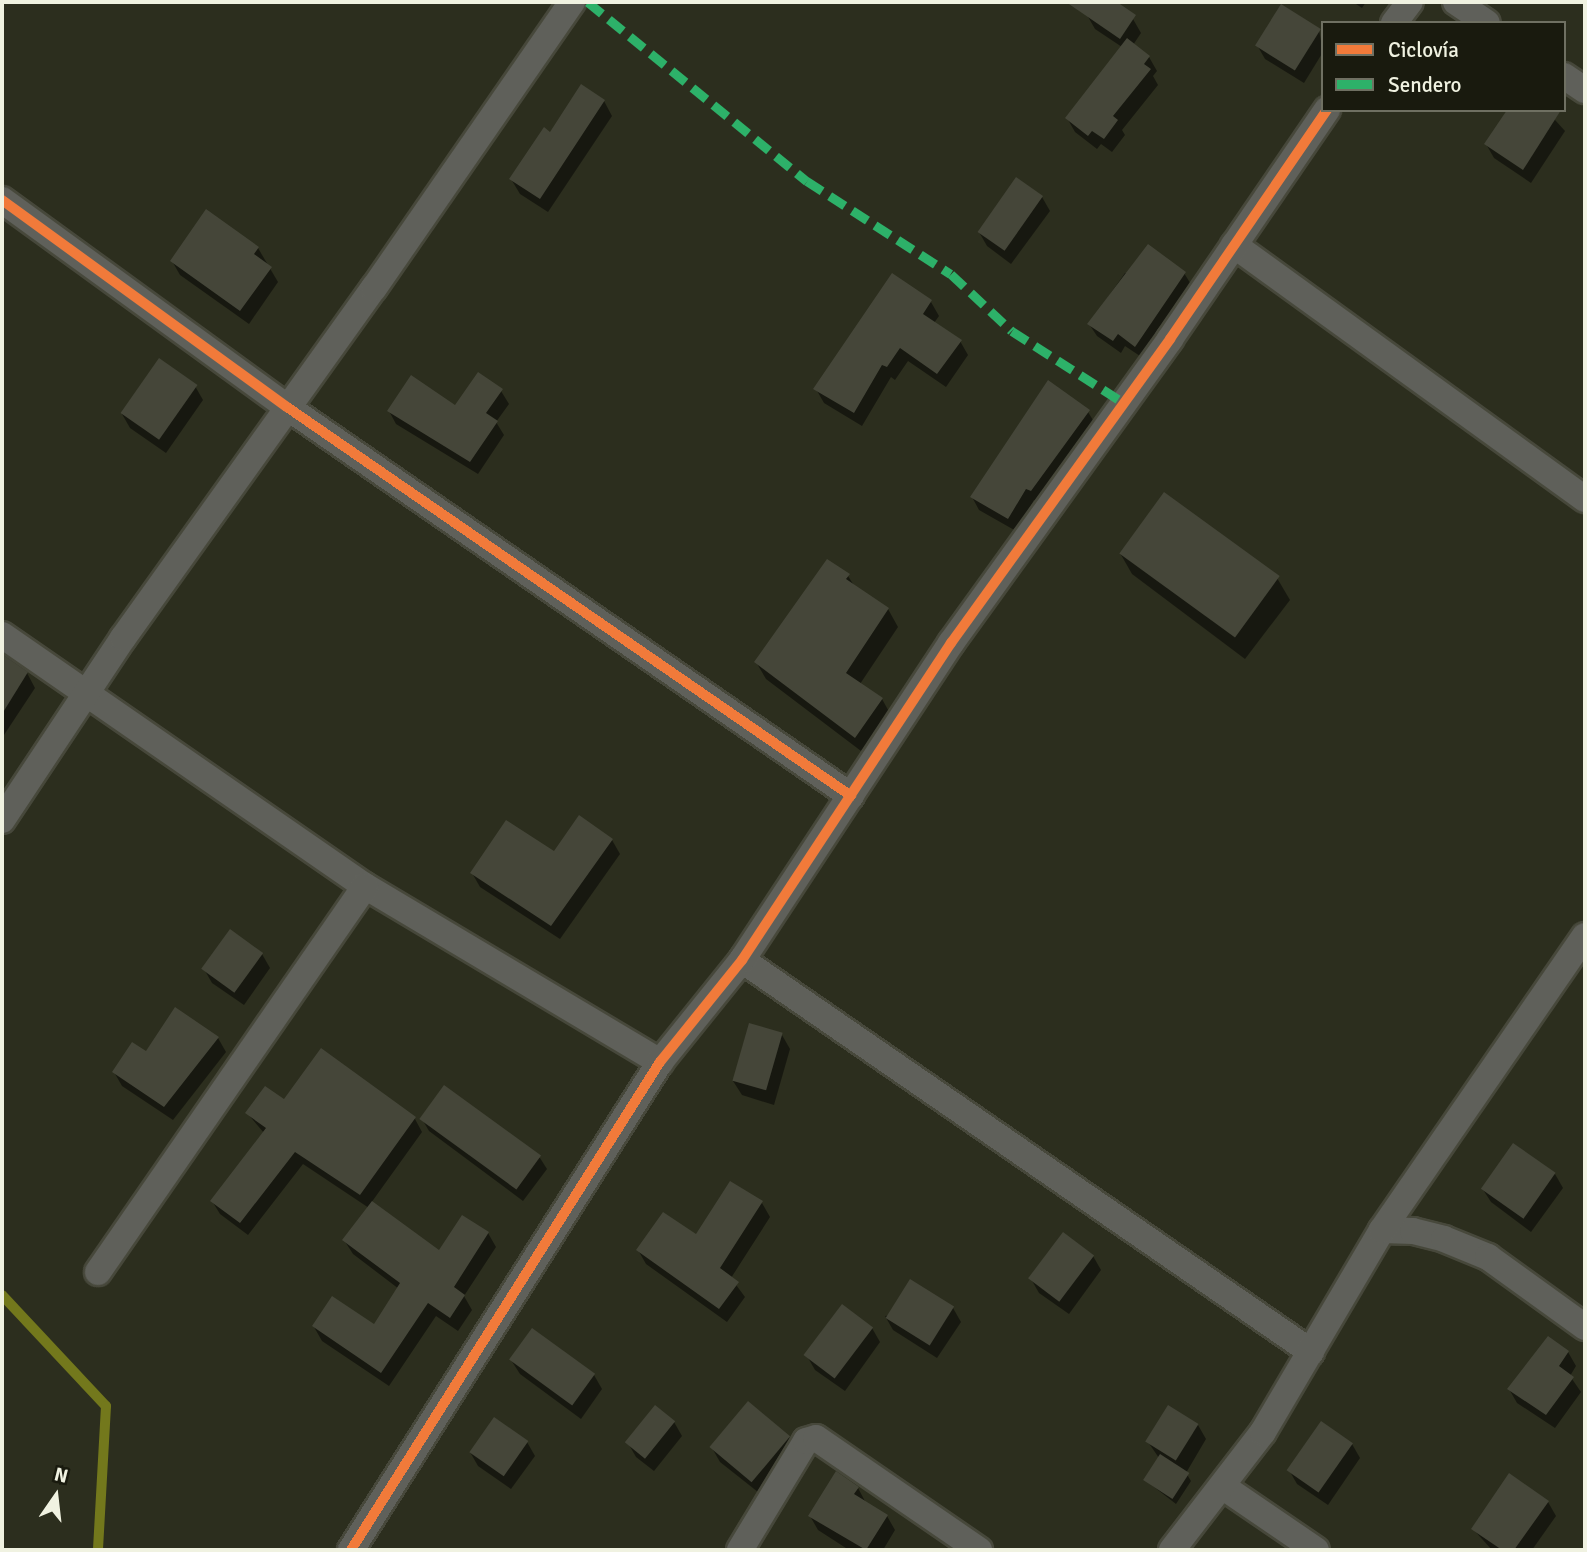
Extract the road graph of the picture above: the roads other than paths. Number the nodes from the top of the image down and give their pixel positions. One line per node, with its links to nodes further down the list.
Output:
1 (572, 2): 11 (street)
2 (1410, 2): 4 (street)
3 (1456, 2): 5 (street)
4 (1396, 21)
5 (1484, 21)
6 (1566, 77): 7 (street)
7 (1585, 90)
8 (1326, 112): 10 (street)
9 (2, 200): 11 (street)
10 (1234, 245): 12 (street); 15 (street)
11 (288, 407): 14 (street); 15 (street)
12 (1585, 499)
13 (2, 635): 14 (street)
14 (87, 696): 16 (street); 17 (street)
15 (850, 796): 19 (street)
16 (2, 820)
17 (365, 886): 20 (street); 22 (street)
18 (1585, 936): 21 (street)
19 (742, 960): 20 (street); 24 (street)
20 (660, 1062): 26 (street)
21 (1382, 1230): 23 (street); 24 (street)
22 (98, 1272)
23 (1585, 1327)
24 (1311, 1352): 25 (street)
25 (1224, 1488): 29 (street); 30 (street)
26 (351, 1550)
27 (740, 1550): 28 (street)
28 (979, 1550)
29 (1172, 1550)
30 (1316, 1550)

